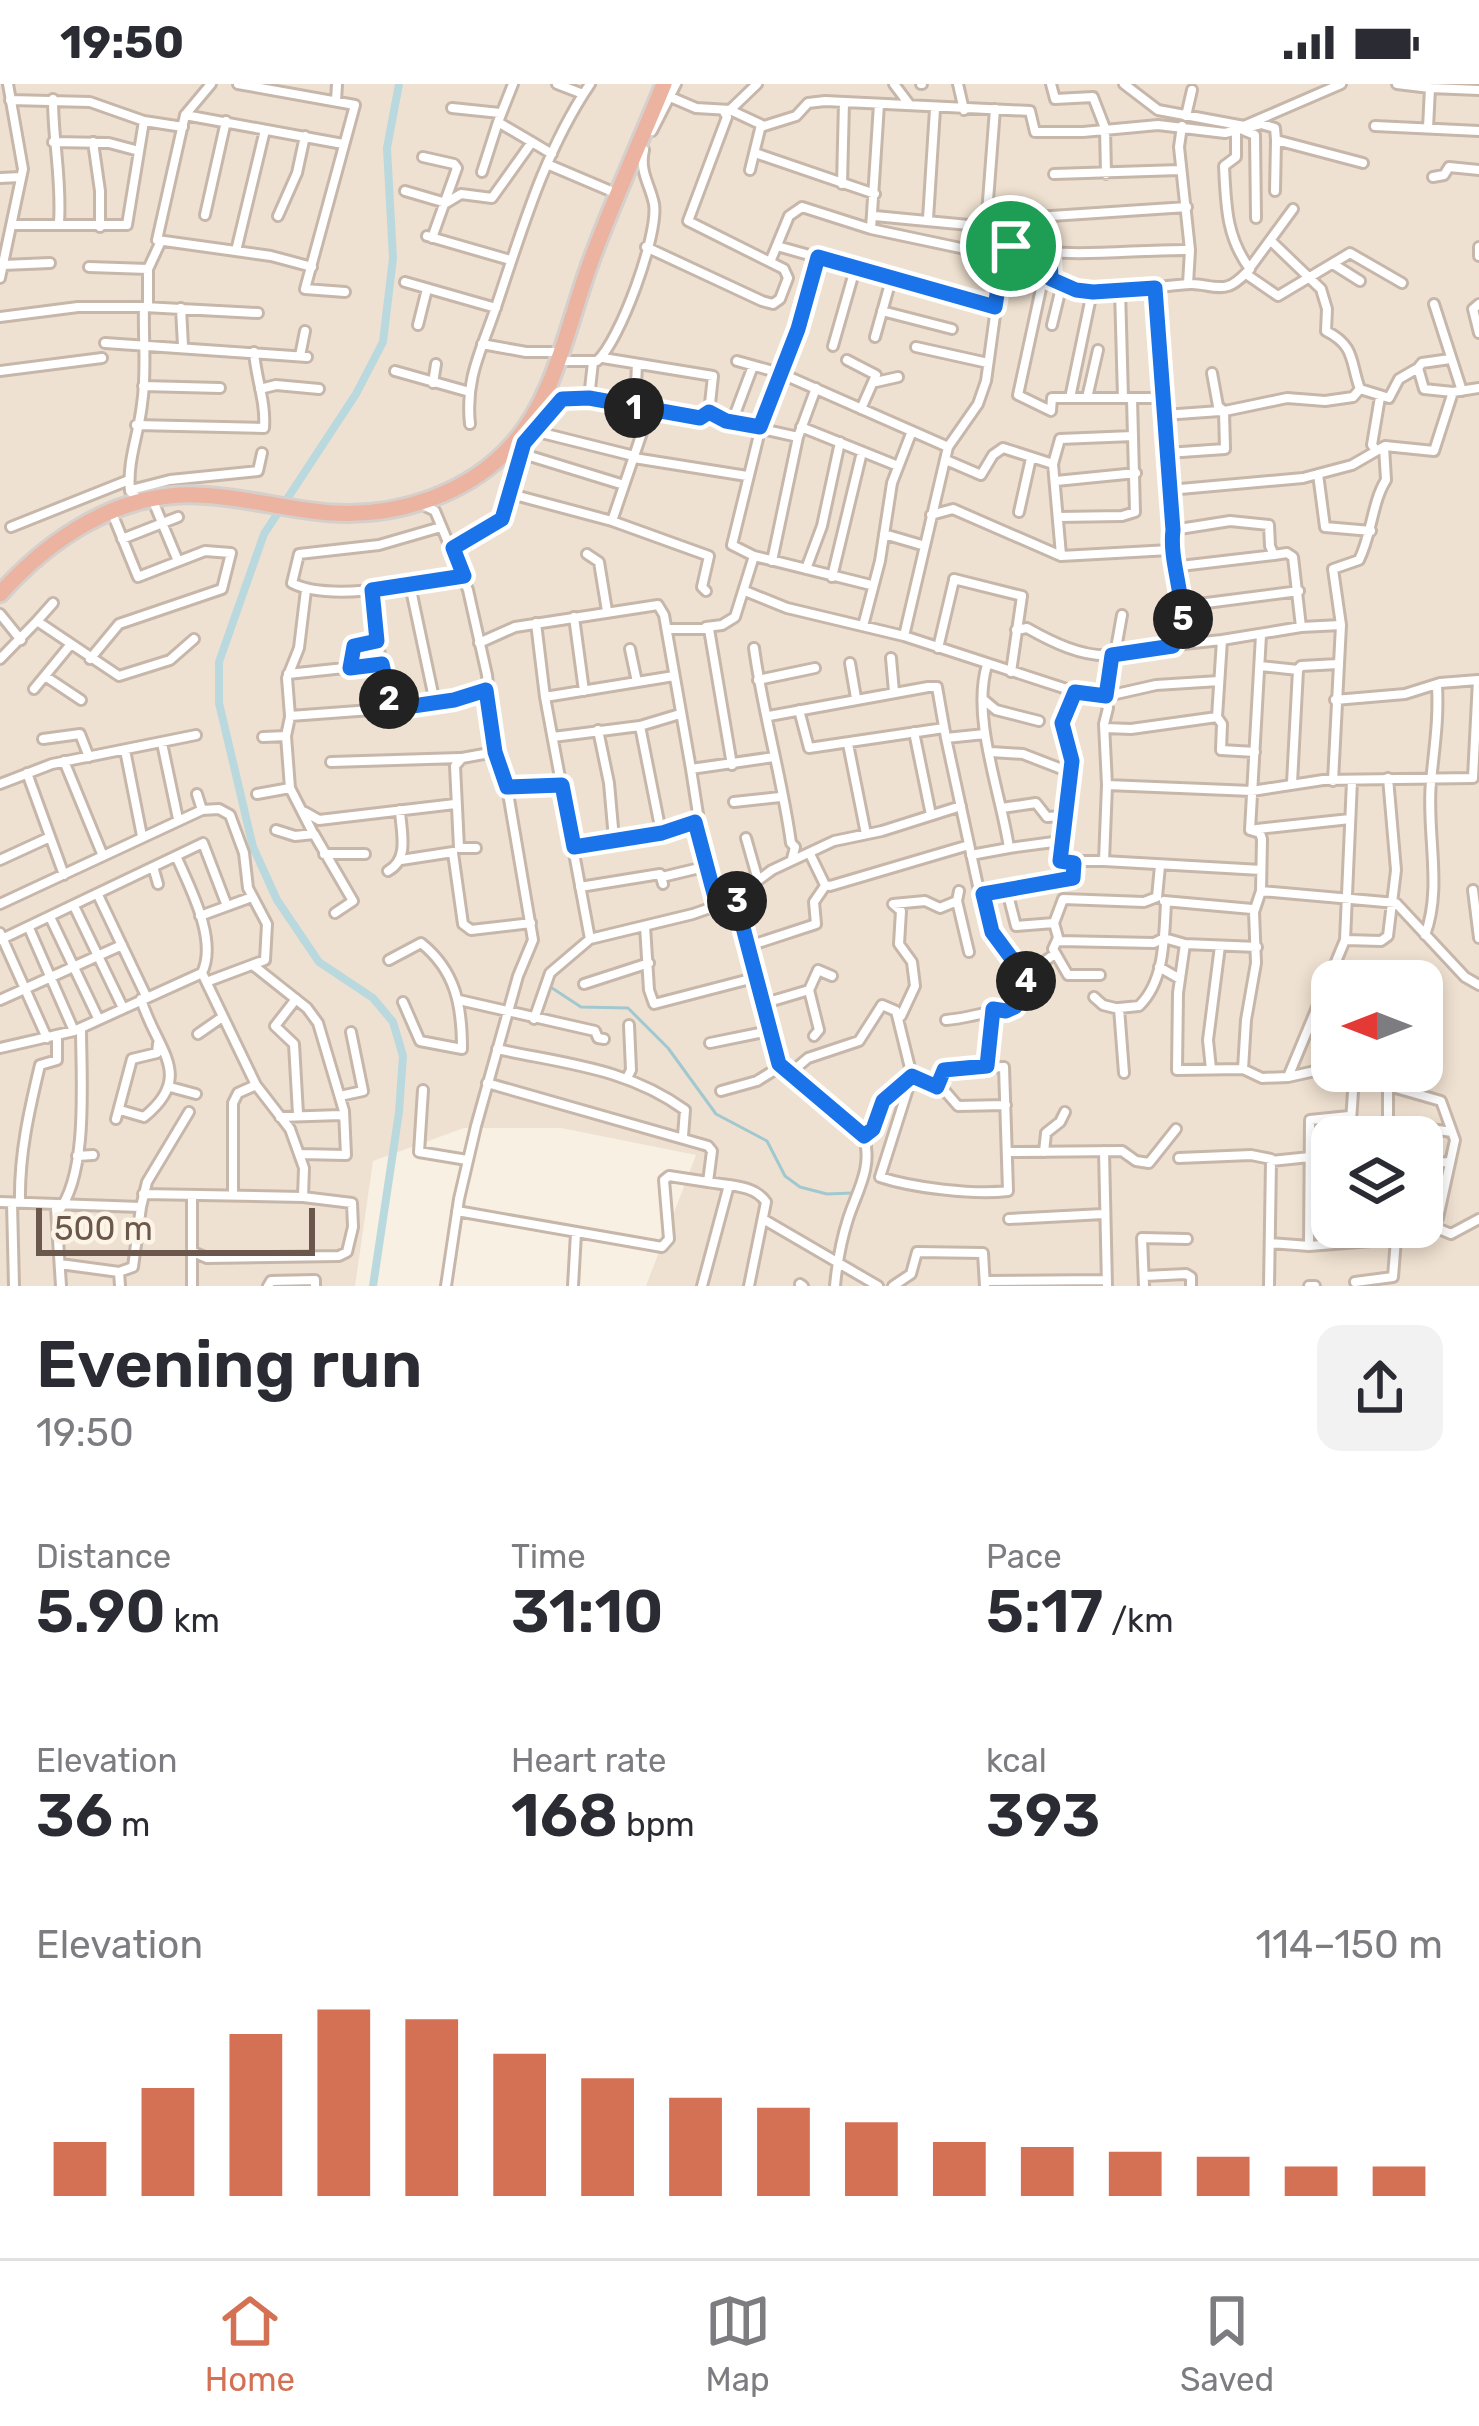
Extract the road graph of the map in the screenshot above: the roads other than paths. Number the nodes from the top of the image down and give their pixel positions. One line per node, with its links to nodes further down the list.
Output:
1 (8, 84): 24 (street)
2 (211, 84): 34 (street)
3 (238, 84): 4 (street)
4 (247, 84): 18 (street)
5 (337, 84): 25 (street)
6 (513, 84): 35 (street)
7 (557, 84): 22 (street)
8 (590, 84): 22 (street)
9 (676, 84): 21 (street)
10 (894, 84): 28 (street)
11 (958, 84): 33 (street)
12 (1051, 84): 42 (street)
13 (1124, 84): 38 (street)
14 (1342, 84): 38 (street)
15 (1397, 84): 17 (street)
16 (755, 85): 32 (street)
17 (1430, 88): 20 (street); 43 (street)
18 (288, 89): 25 (street)
19 (1192, 90): 38 (street)
20 (1479, 90)
21 (660, 93): 32 (street); 72 (highway); 92 (street); 148 (highway)
22 (583, 94): 58 (street)
23 (53, 99): 24 (street); 36 (street); 51 (street)
24 (10, 100): 47 (street)
25 (336, 100): 54 (street)
26 (844, 102): 27 (street); 39 (street); 69 (street)
27 (879, 104): 28 (street); 73 (street)
28 (910, 105): 30 (street)
29 (452, 108): 35 (street)
30 (935, 109): 33 (street); 81 (street)
31 (994, 109): 33 (street); 42 (street); 85 (street)
32 (727, 110): 39 (street); 102 (street)
33 (964, 110)
34 (185, 115): 37 (street); 41 (street)
35 (499, 118): 53 (street); 63 (street)
36 (144, 121): 41 (street); 55 (street)
37 (226, 121): 44 (street); 77 (street)
38 (1184, 121): 42 (street); 45 (street); 61 (street)
39 (760, 125): 56 (street)
40 (1376, 126): 43 (street)
41 (183, 128): 88 (street)
42 (1105, 128): 65 (street)
43 (1428, 128): 46 (street)
44 (265, 130): 49 (street); 95 (street)
45 (1240, 131): 50 (street); 80 (street); 109 (street)
46 (1479, 131)
47 (17, 135): 48 (street); 66 (street)
48 (0, 136)
49 (304, 136): 54 (street); 78 (street)
50 (1276, 140): 59 (street); 70 (street)
51 (53, 142): 52 (street); 82 (street)
52 (93, 142): 55 (street); 84 (street)
53 (532, 142): 58 (street); 74 (street)
54 (344, 144): 106 (street)
55 (139, 151): 84 (street)
56 (755, 153): 60 (street); 69 (street)
57 (423, 157): 74 (street)
58 (549, 159): 72 (street); 100 (street)
59 (1363, 164)
60 (750, 170)
61 (1180, 170): 65 (street); 75 (street)
62 (1479, 170): 67 (street)
63 (482, 172)
64 (1054, 174): 65 (street)
65 (1106, 174)
66 (21, 177): 68 (street); 83 (street)
67 (1433, 177)
68 (0, 178)
69 (842, 184): 73 (street)
70 (1275, 190)
71 (405, 191): 74 (street)
72 (613, 192): 148 (highway)
73 (875, 194): 79 (street)
74 (446, 203): 100 (street)
75 (1187, 207): 87 (street); 94 (street)
76 (1293, 209): 89 (street)
77 (205, 215)
78 (278, 216)
79 (875, 216): 81 (street); 86 (street)
80 (1256, 218)
81 (928, 219): 85 (street)
82 (59, 223): 83 (street); 84 (street)
83 (12, 225): 101 (street)
84 (100, 226)
85 (986, 227): 87 (street)
86 (871, 229): 90 (street); 98 (street)
87 (1010, 229): 91 (street)
88 (161, 241): 95 (street); 107 (street)
89 (1271, 241): 109 (street); 113 (street)
90 (777, 246): 97 (street); 102 (street)
91 (1011, 246): 96 (street); 98 (street)
92 (646, 247): 102 (street); 149 (street)
93 (1479, 247): 99 (street)
94 (1190, 250): 96 (street); 117 (street)
95 (236, 251): 106 (street)
96 (1050, 256): 111 (street)
97 (818, 257): 108 (street); 160 (street)
98 (1003, 257): 127 (street)
99 (1479, 259)
100 (510, 260): 129 (street)
101 (2, 262): 103 (street); 110 (street)
102 (770, 262)
103 (50, 263)
104 (1333, 264): 113 (street); 114 (street); 118 (street)
105 (88, 266): 107 (street)
106 (313, 267): 122 (street)
107 (148, 269): 126 (street)
108 (855, 269): 112 (street); 142 (street)
109 (1248, 272): 113 (street); 117 (street)
110 (0, 278)
111 (1051, 279): 116 (street); 176 (street)
112 (891, 280): 127 (street); 130 (street)
113 (1309, 281): 168 (street)
114 (1360, 281)
115 (405, 282): 120 (street)
116 (1062, 284): 123 (street); 134 (street)
117 (1188, 284): 119 (street)
118 (1402, 284)
119 (1155, 288): 121 (street); 179 (street)
120 (427, 289): 129 (street); 133 (street)
121 (1120, 290): 123 (street); 178 (street)
122 (345, 292)
123 (1093, 292): 176 (street)
124 (1434, 304): 150 (street)
125 (1479, 304): 137 (street)
126 (146, 307): 128 (street); 132 (street); 143 (street)
127 (995, 307): 153 (street)
128 (181, 308): 131 (street); 141 (street)
129 (496, 308): 140 (street)
130 (882, 311): 135 (street); 138 (street)
131 (258, 313)
132 (0, 317)
133 (418, 325)
134 (1052, 326)
135 (952, 329)
136 (305, 331): 146 (street)
137 (1479, 333)
138 (874, 337)
139 (105, 343): 143 (street)
140 (482, 344): 148 (street); 173 (street)
141 (183, 346): 143 (street); 146 (street)
142 (833, 346)
143 (143, 347): 165 (street)
144 (916, 347): 153 (street)
145 (1098, 350): 177 (street)
146 (254, 352): 170 (street)
147 (102, 358): 158 (street)
148 (554, 358): 149 (street); 214 (highway); 215 (highway)
149 (598, 359): 155 (street); 175 (street)
150 (1450, 359): 157 (street); 172 (street)
151 (847, 360): 163 (street)
152 (737, 361): 156 (street)
153 (988, 363): 195 (street)
154 (436, 364): 164 (street)
155 (637, 364): 180 (street); 184 (street)
156 (753, 366): 160 (street); 186 (street)
157 (1418, 368): 172 (street); 174 (street)
158 (0, 371)
159 (395, 371): 164 (street)
160 (781, 373): 167 (street); 189 (street)
161 (1212, 373): 183 (street)
162 (898, 377): 163 (street)
163 (875, 382): 181 (street)
164 (433, 383): 173 (street)
165 (142, 386): 166 (street); 188 (street)
166 (220, 388)
167 (816, 388): 181 (street); 192 (street)
168 (1360, 388): 174 (street); 183 (street)
169 (1479, 388): 172 (street)
170 (260, 389): 171 (street); 188 (street)
171 (320, 389)
172 (1458, 390): 196 (street)
173 (466, 391): 187 (street)
174 (1380, 397): 196 (street)
175 (589, 398): 180 (street); 191 (street)
176 (1070, 398): 177 (street)
177 (1087, 398): 178 (street)
178 (1127, 398): 179 (street); 193 (street)
179 (1160, 398): 185 (street)
180 (635, 408): 182 (street)
181 (861, 409): 190 (street)
182 (650, 410): 184 (street); 201 (street)
183 (1223, 411): 185 (street); 200 (street)
184 (709, 412): 186 (street)
185 (1164, 416): 200 (street)
186 (732, 422): 189 (street)
187 (470, 424)
188 (136, 425): 212 (street)
189 (760, 427): 192 (street); 208 (street)
190 (912, 430): 195 (street); 205 (street)
191 (534, 431): 199 (street); 201 (street)
192 (800, 432): 194 (street); 237 (street)
193 (1133, 436): 204 (street); 206 (street)
194 (840, 442): 197 (street); 240 (street)
195 (951, 443): 203 (street)
196 (1380, 448): 207 (street); 226 (street)
197 (862, 452): 205 (street); 242 (street)
198 (262, 453): 212 (street)
199 (520, 453): 210 (street); 213 (street)
200 (1167, 453): 211 (street)
201 (634, 457): 208 (street); 210 (street)
202 (1031, 458): 203 (street); 204 (street); 217 (street)
203 (946, 460): 218 (street)
204 (1053, 464): 209 (street)
205 (898, 466): 227 (street)
206 (1136, 472): 209 (street); 220 (street)
207 (1318, 474): 211 (street); 226 (street)
208 (747, 476): 235 (street)
209 (1056, 481): 220 (street)
210 (624, 485): 221 (street)
211 (1169, 490): 225 (street)
212 (137, 492): 215 (highway); 216 (highway); 222 (street); 224 (street); 229 (highway)
213 (511, 494): 221 (street); 231 (street)
214 (419, 503): 215 (highway); 223 (street)
215 (314, 507)
216 (112, 511): 228 (street); 229 (highway)
217 (1019, 512)
218 (931, 515): 230 (street); 236 (street)
219 (178, 517): 222 (street)
220 (1058, 517): 236 (street)
221 (613, 521): 248 (street)
222 (163, 523): 228 (street); 238 (street)
223 (441, 526): 231 (street); 245 (street)
224 (11, 527)
225 (1173, 530): 232 (street); 234 (street)
226 (1372, 532): 259 (street)
227 (884, 534): 230 (street); 244 (street)
228 (122, 539): 238 (street)
229 (51, 542): 247 (highway)
230 (925, 546): 266 (street)
231 (453, 548): 241 (street)
232 (1170, 550): 236 (street); 239 (street)
233 (587, 554): 253 (street)
234 (1274, 555): 239 (street); 250 (street)
235 (754, 556): 237 (street); 249 (street)
236 (1061, 556)
237 (772, 560): 240 (street)
238 (178, 561): 280 (street)
239 (1172, 567): 252 (street)
240 (806, 569): 242 (street)
241 (464, 576): 243 (street); 272 (street)
242 (832, 577): 244 (street)
243 (410, 585): 246 (street); 309 (street)
244 (871, 585): 260 (street)
245 (306, 590): 246 (street); 290 (street)
246 (372, 590): 270 (street)
247 (0, 591)
248 (706, 591)
249 (745, 591): 260 (street); 261 (street)
250 (1299, 591): 252 (street); 262 (street)
251 (53, 603): 257 (street)
252 (1183, 606): 273 (street)
253 (607, 611): 256 (street); 263 (street)
254 (0, 614): 267 (street)
255 (1122, 615): 277 (street)
256 (574, 616): 258 (street); 300 (street)
257 (37, 621): 267 (street); 271 (street)
258 (536, 623): 272 (street); 304 (street)
259 (1341, 625): 262 (street); 283 (street)
260 (863, 626): 266 (street)
261 (705, 627): 263 (street); 340 (street)
262 (1301, 627): 265 (street)
263 (667, 628): 292 (street)
264 (1016, 630): 275 (street); 277 (street); 289 (street)
265 (1261, 635): 269 (street); 285 (street)
266 (904, 636): 275 (street)
267 (21, 640): 279 (street)
268 (194, 640): 280 (street)
269 (1222, 640): 273 (street); 294 (street)
270 (377, 641): 282 (street); 286 (street)
271 (71, 644): 280 (street); 291 (street)
272 (478, 644): 299 (street)
273 (1173, 646): 277 (street)
274 (754, 648): 293 (street)
275 (938, 648): 284 (street)
276 (630, 649): 295 (street)
277 (1114, 655): 303 (street)
278 (891, 658): 301 (street)
279 (0, 659)
280 (90, 659)
281 (850, 663): 305 (street)
282 (382, 664): 286 (street); 310 (street)
283 (1339, 664): 288 (street); 308 (street)
284 (988, 665): 289 (street); 306 (street)
285 (1260, 665): 288 (street); 334 (street)
286 (350, 668): 290 (street)
287 (815, 668): 293 (street)
288 (1298, 670): 348 (street)
289 (1012, 672): 302 (street)
290 (288, 674): 313 (street)
291 (45, 676): 298 (street); 307 (street)
292 (674, 676): 295 (street); 312 (street)
293 (758, 680): 314 (street)
294 (1219, 681): 303 (street); 315 (street)
295 (637, 682): 300 (street)
296 (1479, 682): 297 (street); 344 (street)
297 (1437, 686): 308 (street); 344 (street)
298 (34, 689)
299 (486, 690): 309 (street); 332 (street)
300 (584, 691): 304 (street)
301 (894, 692): 305 (street); 318 (street)
302 (1075, 692): 303 (street); 343 (street)
303 (1104, 696): 319 (street)
304 (545, 697): 326 (street)
305 (856, 698): 311 (street)
306 (983, 699): 316 (street); 322 (street)
307 (81, 700)
308 (1335, 700): 346 (street)
309 (435, 703): 310 (street)
310 (392, 709): 313 (street)
311 (799, 710): 314 (street); 330 (street)
312 (680, 714): 317 (street); 341 (street)
313 (290, 716): 324 (street)
314 (769, 716): 336 (street)
315 (1217, 717): 319 (street); 334 (street)
316 (1040, 722)
317 (640, 726): 320 (street); 372 (street)
318 (944, 728): 321 (street); 328 (street)
319 (1105, 728): 351 (street)
320 (598, 730): 326 (street); 378 (street)
321 (914, 732): 330 (street); 366 (street)
322 (986, 734): 328 (street); 333 (street)
323 (196, 735): 329 (street)
324 (286, 736): 325 (street); 353 (street)
325 (263, 737)
326 (553, 737): 350 (street)
327 (44, 739): 335 (street)
328 (946, 739): 361 (street)
329 (162, 742): 331 (street); 367 (street)
330 (848, 744): 374 (street)
331 (125, 750): 335 (street); 375 (street)
332 (495, 752): 337 (street); 352 (street)
333 (991, 752): 343 (street); 362 (street)
334 (1255, 752): 354 (street)
335 (88, 757): 338 (street)
336 (774, 757): 340 (street); 357 (street)
337 (462, 758): 339 (street); 360 (street)
338 (64, 761): 342 (street); 388 (street)
339 (331, 762)
340 (732, 764): 341 (street)
341 (691, 769): 369 (street)
342 (27, 773): 349 (street); 376 (street)
343 (1072, 773): 358 (street)
344 (1431, 777): 345 (street); 426 (street)
345 (1388, 778): 347 (street); 412 (street)
346 (1333, 781): 347 (street); 348 (street)
347 (1352, 781): 368 (street)
348 (1292, 783): 354 (street)
349 (0, 784)
350 (562, 785): 352 (street); 380 (street)
351 (1107, 785): 354 (street); 393 (street)
352 (507, 787): 422 (street)
353 (290, 788): 356 (street); 365 (street)
354 (1252, 791): 371 (street)
355 (197, 794): 363 (street)
356 (257, 794)
357 (780, 796): 359 (street); 387 (street)
358 (1070, 796): 362 (street); 379 (street)
359 (734, 802)
360 (455, 804): 364 (street); 383 (street)
361 (961, 806): 366 (street); 384 (street)
362 (1002, 808): 382 (street)
363 (202, 810): 367 (street); 408 (street)
364 (400, 810): 365 (street); 391 (street)
365 (305, 812): 373 (street)
366 (931, 815): 374 (street)
367 (178, 819): 375 (street)
368 (1350, 819): 371 (street); 410 (street)
369 (695, 822): 372 (street); 394 (street)
370 (276, 830): 373 (street)
371 (1250, 830): 397 (street)
372 (658, 832): 378 (street)
373 (314, 834): 385 (street)
374 (866, 834): 387 (street)
375 (142, 836): 388 (street)
376 (50, 837): 390 (street); 399 (street)
377 (746, 838): 400 (street)
378 (614, 839): 380 (street)
379 (1061, 841): 382 (street); 392 (street)
380 (574, 847): 403 (street)
381 (476, 848): 383 (street)
382 (1009, 848): 384 (street)
383 (456, 850): 391 (street); 422 (street)
384 (970, 850): 402 (street); 414 (street)
385 (323, 854): 386 (street); 419 (street)
386 (365, 854)
387 (800, 855): 400 (street); 402 (street)
388 (104, 856): 399 (street)
389 (177, 858): 396 (street); 417 (street); 420 (street)
390 (0, 860)
391 (401, 860): 398 (street)
392 (1060, 861): 393 (street); 405 (street)
393 (1104, 861): 395 (street)
394 (708, 866): 403 (street); 415 (street)
395 (1160, 866): 397 (street); 411 (street)
396 (154, 870): 401 (street); 407 (street)
397 (1261, 870): 406 (street)
398 (388, 871)
399 (64, 875): 413 (street)
400 (758, 880): 409 (street)
401 (158, 884)
402 (827, 886): 435 (street)
403 (580, 887): 431 (street)
404 (1473, 890): 430 (street)
405 (1007, 891): 423 (street); 465 (street)
406 (1262, 891): 410 (street); 418 (street)
407 (98, 895): 416 (street); 434 (street)
408 (252, 897): 417 (street); 444 (street)
409 (735, 897): 415 (street); 435 (street)
410 (1348, 899): 412 (street); 432 (street)
411 (1161, 900): 418 (street); 423 (street); 429 (street)
412 (1392, 903): 426 (street); 432 (street)
413 (0, 904)
414 (981, 904)
415 (717, 905): 424 (street)
416 (74, 906): 421 (street); 440 (street)
417 (227, 906): 420 (street)
418 (1254, 912): 437 (street)
419 (335, 913)
420 (200, 916): 448 (street)
421 (50, 917): 425 (street); 445 (street)
422 (531, 923): 467 (street)
423 (1054, 923): 428 (street)
424 (645, 926): 431 (street); 442 (street)
425 (28, 928): 427 (street); 450 (street)
426 (1425, 934): 454 (street)
427 (1, 937): 455 (street)
428 (1058, 938): 429 (street); 439 (street)
429 (1164, 938): 433 (street); 446 (street)
430 (1479, 938)
431 (590, 939): 471 (street)
432 (1346, 940): 492 (street)
433 (1185, 944): 436 (street); 452 (street)
434 (122, 945): 440 (street); 457 (street)
435 (749, 946): 451 (street)
436 (1220, 946): 437 (street); 488 (street)
437 (1257, 947): 487 (street)
438 (969, 952): 468 (street)
439 (1055, 954): 443 (street); 447 (street)
440 (98, 956): 445 (street); 464 (street)
441 (389, 960): 461 (street)
442 (649, 963): 451 (street); 453 (street)
443 (1039, 964)
444 (254, 966): 448 (street); 459 (street)
445 (74, 967): 450 (street); 469 (street)
446 (1160, 968): 452 (street); 466 (street)
447 (1100, 975)
448 (205, 976): 457 (street); 470 (street)
449 (832, 976): 456 (street)
450 (51, 977): 455 (street); 474 (street)
451 (754, 978): 463 (street)
452 (1180, 980): 488 (street)
453 (584, 985)
454 (1479, 985)
455 (25, 989): 460 (street); 479 (street)
456 (808, 990): 463 (street); 478 (street)
457 (143, 997): 464 (street); 481 (street)
458 (1094, 997): 466 (street)
459 (296, 999): 504 (street); 508 (street)
460 (0, 1000)
461 (459, 1000): 462 (street); 467 (street)
462 (403, 1002)
463 (762, 1004): 475 (street)
464 (123, 1007): 469 (street)
465 (993, 1009): 472 (street); 486 (street)
466 (1119, 1009): 490 (street)
467 (508, 1012): 471 (street); 484 (street)
468 (901, 1016): 491 (street); 494 (street)
469 (98, 1018): 474 (street)
470 (221, 1018): 477 (street); 496 (street)
471 (534, 1018): 480 (street)
472 (946, 1020)
473 (629, 1025): 493 (street)
474 (77, 1029): 479 (street); 523 (street)
475 (770, 1031): 482 (street); 485 (street)
476 (351, 1032): 504 (street)
477 (198, 1034)
478 (814, 1036)
479 (52, 1037): 483 (street); 540 (street)
480 (604, 1040)
481 (158, 1043): 497 (street); 497 (street)
482 (710, 1043)
483 (0, 1048)
484 (497, 1049): 493 (street); 495 (street)
485 (781, 1066): 491 (street); 500 (street)
486 (987, 1066): 498 (street); 505 (street)
487 (1243, 1069): 488 (street); 492 (street)
488 (1210, 1070)
489 (1311, 1072): 492 (street)
490 (1124, 1073)
491 (789, 1074): 516 (street)
492 (1288, 1077)
493 (627, 1078): 515 (street)
494 (911, 1079): 498 (street); 516 (street); 519 (street)
495 (487, 1083): 515 (street); 527 (street)
496 (256, 1085): 511 (street); 533 (street)
497 (170, 1087): 503 (street)
498 (937, 1087): 505 (street)
499 (423, 1090): 527 (street)
500 (721, 1091)
501 (1352, 1092): 510 (street)
502 (1406, 1092): 514 (street)
503 (196, 1094)
504 (340, 1096): 509 (street)
505 (1006, 1105): 519 (street)
506 (189, 1112): 532 (street)
507 (1065, 1112): 520 (street)
508 (298, 1114): 509 (street); 511 (street)
509 (343, 1115): 521 (street)
510 (1349, 1116)
511 (280, 1117): 521 (street)
512 (1176, 1129): 518 (street)
513 (1443, 1132): 514 (street)
514 (1454, 1132): 529 (street)
515 (683, 1136): 530 (street)
516 (864, 1136): 556 (street)
517 (1311, 1137): 524 (street)
518 (1104, 1151): 520 (street); 545 (street)
519 (1008, 1152): 520 (street)
520 (1044, 1152)
521 (300, 1154): 536 (street)
522 (93, 1155): 523 (street)
523 (77, 1156): 539 (street)
524 (1310, 1157): 526 (street); 541 (street)
525 (1179, 1158): 526 (street)
526 (1272, 1159): 552 (street)
527 (467, 1160): 543 (street)
528 (1443, 1162): 529 (street)
529 (1450, 1162): 534 (street)
530 (708, 1182): 531 (street); 550 (street)
531 (729, 1185): 546 (street); 571 (street)
532 (142, 1194): 535 (street); 542 (street)
533 (232, 1195): 535 (street); 536 (street)
534 (1443, 1195)
535 (192, 1197): 555 (street)
536 (303, 1197): 555 (street)
537 (52, 1201): 539 (street); 540 (street); 544 (street)
538 (0, 1202): 540 (street)
539 (66, 1202): 542 (street); 544 (street)
540 (16, 1203): 563 (street)
541 (1310, 1205): 553 (street)
542 (142, 1208): 558 (street)
543 (457, 1211): 550 (street); 569 (street)
544 (58, 1212): 557 (street)
545 (1104, 1214): 548 (street); 561 (street)
546 (763, 1219): 556 (street); 572 (street)
547 (1479, 1219): 549 (street)
548 (1009, 1220)
549 (1443, 1231)
550 (576, 1233): 570 (street)
551 (1187, 1239): 559 (street)
552 (1270, 1243): 553 (street); 577 (street)
553 (1310, 1246)
554 (1396, 1248): 560 (street)
555 (193, 1252): 566 (street)
556 (837, 1263): 573 (street); 574 (street)
557 (60, 1264): 558 (street); 564 (street)
558 (118, 1272): 565 (street)
559 (1144, 1281): 576 (street)
560 (1355, 1282)
561 (1107, 1283): 562 (street)
562 (985, 1284): 575 (street)
563 (14, 1286)
564 (61, 1286)
565 (121, 1286)
566 (192, 1286)
567 (268, 1286): 568 (street)
568 (314, 1286)
569 (446, 1286)
570 (573, 1286)
571 (702, 1286)
572 (749, 1286)
573 (835, 1286)
574 (878, 1286)
575 (893, 1286)
576 (1191, 1286)
577 (1269, 1286)

